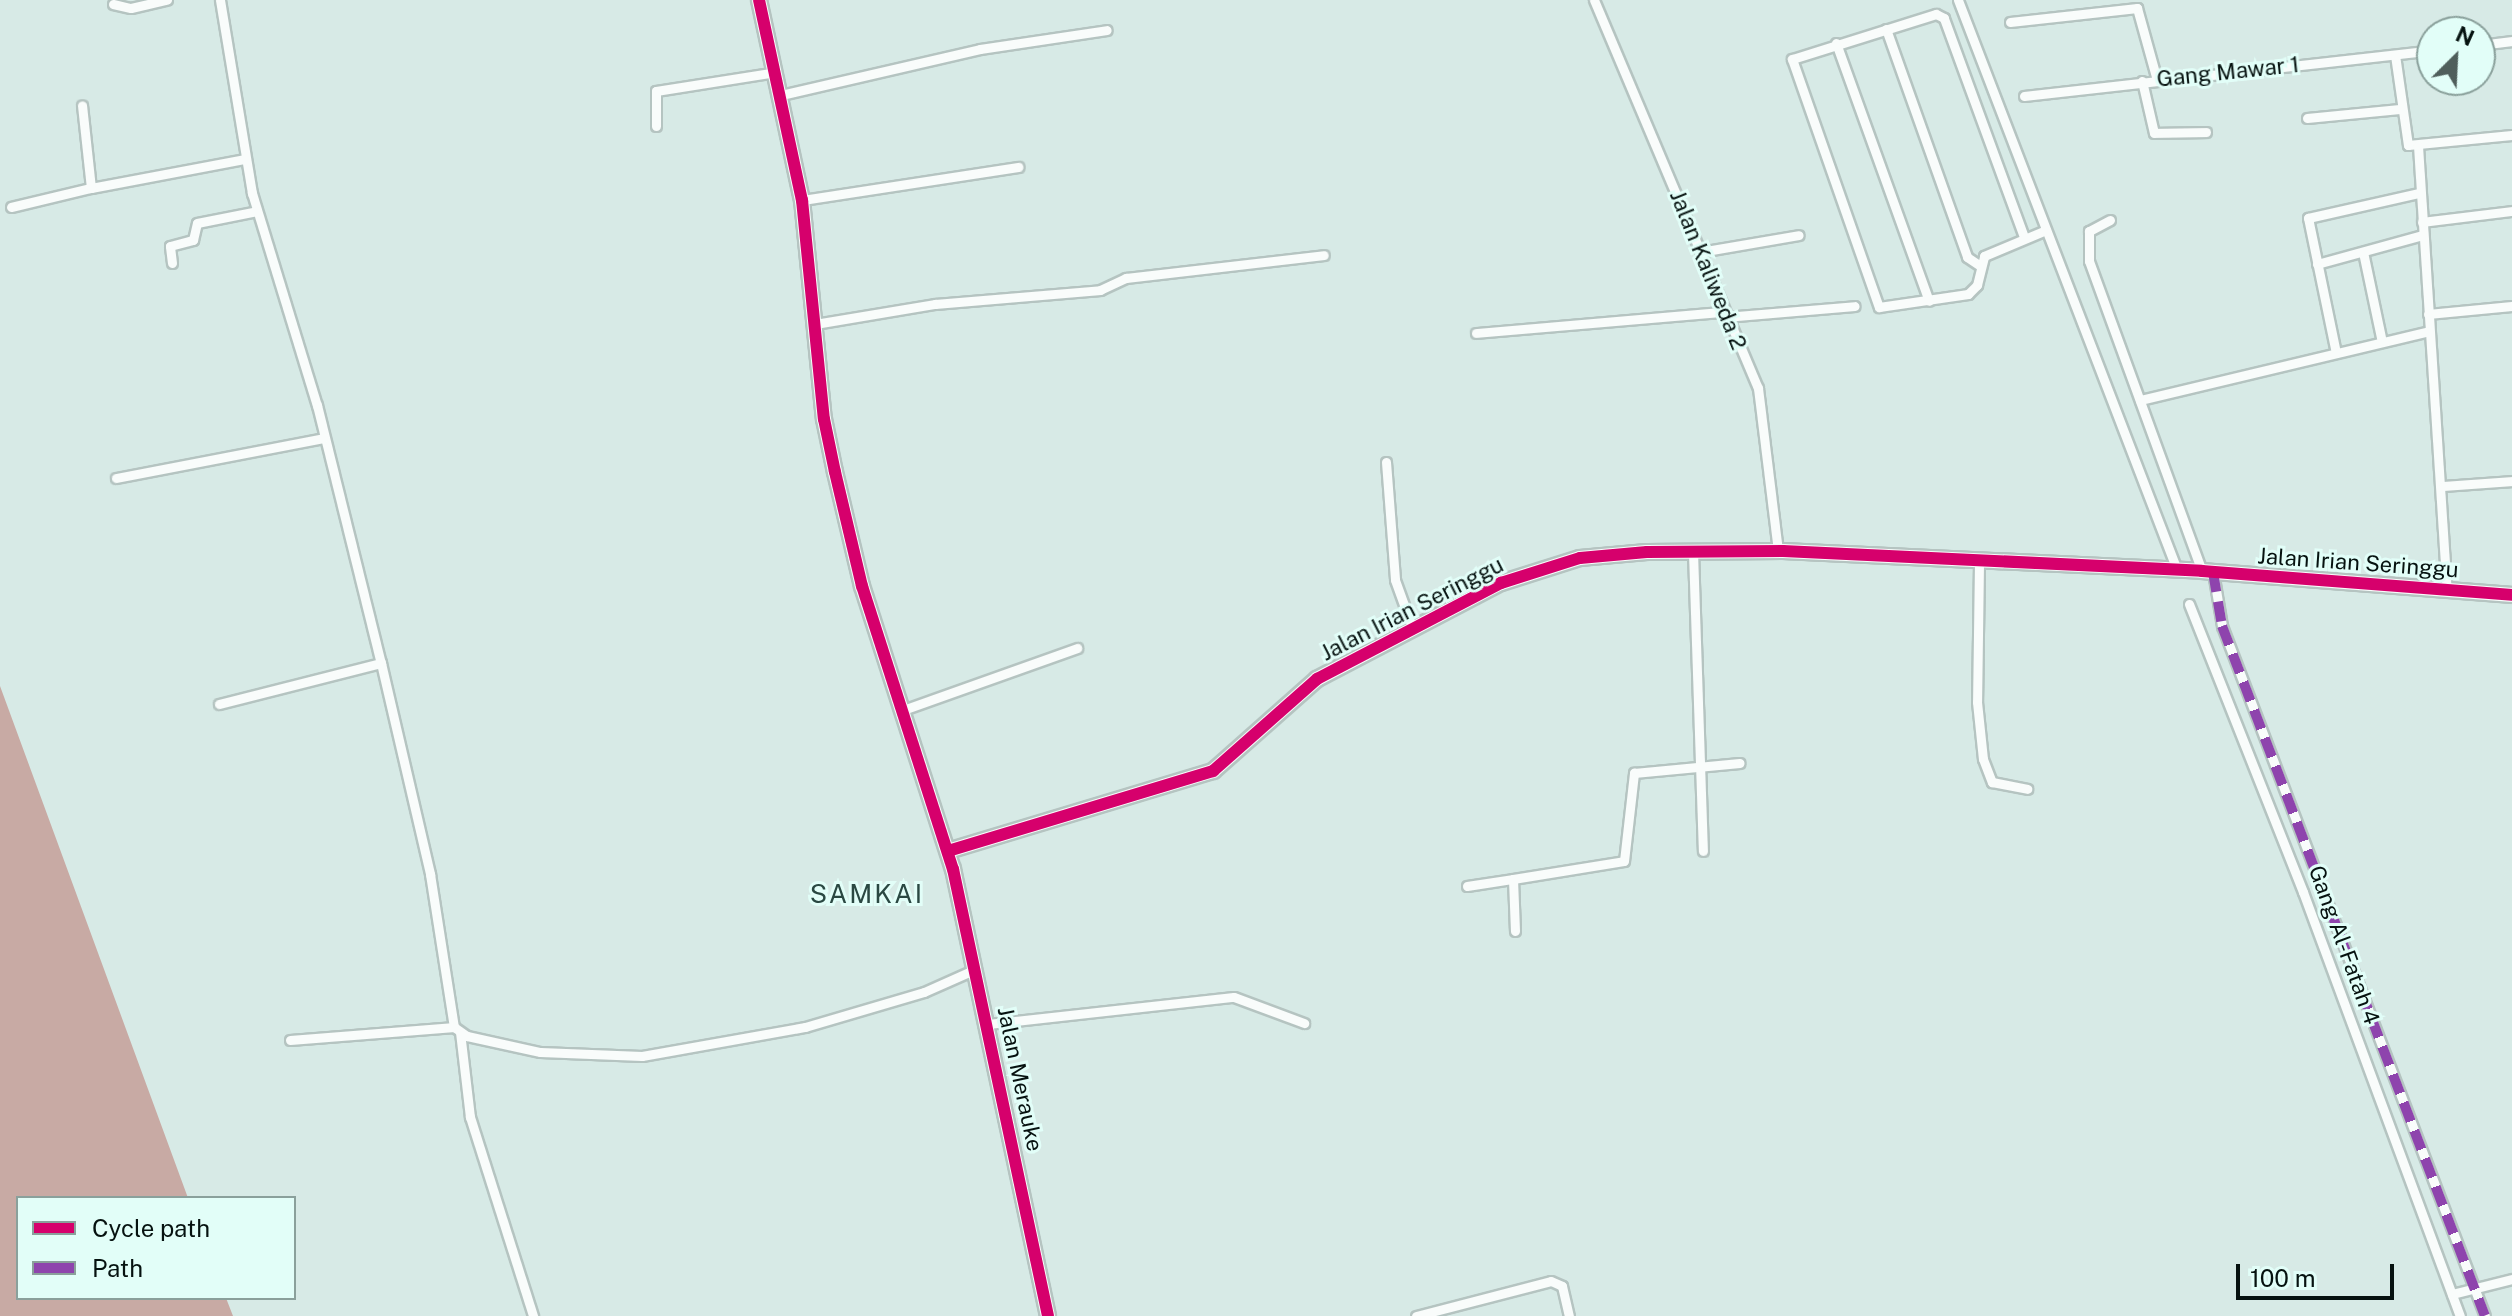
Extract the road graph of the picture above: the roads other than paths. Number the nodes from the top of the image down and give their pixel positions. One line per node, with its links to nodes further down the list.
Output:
1 (167, 0): 6 (street)
2 (220, 0): 27 (street)
3 (759, 0): 13 (street, Jalan Merauke)
4 (1594, 0): 41 (street, Jalan Kaliweda 2)
5 (1958, 0): 22 (street)
6 (113, 4)
7 (2010, 22): 14 (street)
8 (1886, 29): 10 (street); 25 (street); 46 (street)
9 (1107, 30): 16 (street)
10 (1836, 43): 47 (street); 47 (street)
11 (2416, 52): 12 (street, Gang Mawar 1)
12 (2395, 55): 14 (street, Gang Mawar 1); 19 (street)
13 (776, 72): 16 (street, Jalan Merauke); 21 (street)
14 (2157, 80): 15 (street, Gang Mawar 1)
15 (2142, 81): 17 (street, Gang Mawar 1); 23 (street)
16 (781, 95): 31 (street, Jalan Merauke)
17 (2024, 96)
18 (82, 105): 29 (street)
19 (2400, 109): 20 (street); 26 (street)
20 (2307, 118)
21 (656, 126)
22 (2010, 132): 25 (street); 37 (street)
23 (2206, 132)
24 (2512, 135): 26 (street)
25 (1989, 140): 40 (street)
26 (2418, 146): 30 (street)
27 (245, 159): 29 (street); 33 (street)
28 (1018, 167): 31 (street)
29 (91, 188): 32 (street)
30 (2419, 193): 36 (street); 45 (street)
31 (802, 200): 52 (street, Jalan Merauke)
32 (11, 207)
33 (257, 211): 44 (street); 58 (street)
34 (2512, 211): 36 (street)
35 (2110, 220): 57 (street)
36 (2422, 222): 39 (street)
37 (2046, 230): 40 (street); 66 (street)
38 (1799, 235): 41 (street)
39 (2422, 235): 42 (street); 51 (street)
40 (2024, 237): 46 (street)
41 (1700, 252): 50 (street, Jalan Kaliweda 2)
42 (2363, 252): 45 (street); 55 (street)
43 (1324, 255): 52 (street)
44 (172, 263)
45 (2317, 264): 56 (street)
46 (1979, 265): 47 (street)
47 (1929, 301)
48 (1855, 306): 50 (street)
49 (2512, 306): 51 (street)
50 (1724, 314): 54 (street); 64 (street, Jalan Kaliweda 2)
51 (2428, 314): 53 (street)
52 (815, 324): 74 (street, Jalan Merauke)
53 (2429, 331): 55 (street); 62 (street)
54 (1476, 333)
55 (2382, 342): 56 (street)
56 (2336, 353): 57 (street)
57 (2140, 400): 66 (street)
58 (324, 438): 60 (street); 72 (street)
59 (1386, 462): 70 (street)
60 (116, 478)
61 (2512, 481): 62 (street)
62 (2444, 486): 67 (street)
63 (1693, 552): 64 (street, Jalan Irian Seringgu); 70 (street, Jalan Irian Seringgu); 76 (street)
64 (1778, 552): 65 (street, Jalan Irian Seringgu)
65 (1979, 563): 66 (street, Jalan Irian Seringgu); 77 (street)
66 (2196, 571): 67 (street, Jalan Irian Seringgu); 89 (street, Gang Al-Fatah 4)
67 (2447, 589): 68 (street, Jalan Irian Seringgu)
68 (2512, 595)
69 (2189, 604): 90 (street)
70 (1412, 627): 78 (street, Jalan Irian Seringgu)
71 (1077, 648): 74 (street)
72 (381, 663): 73 (street); 86 (street)
73 (219, 704)
74 (903, 710): 78 (street, Jalan Merauke)
75 (1740, 763): 76 (street)
76 (1702, 766): 79 (street); 80 (street)
77 (2027, 789)
78 (948, 851): 83 (street, Jalan Merauke)
79 (1703, 851)
80 (1513, 879): 81 (street); 82 (street)
81 (1467, 886)
82 (1515, 931)
83 (976, 969): 85 (street, Jalan Merauke); 86 (street)
84 (1304, 1023): 85 (street)
85 (988, 1024): 92 (street, Jalan Merauke)
86 (457, 1030): 87 (street); 91 (street)
87 (290, 1040)
88 (2512, 1279): 89 (street)
89 (2472, 1288): 90 (street); 96 (street, Gang Al-Fatah 4)
90 (2456, 1293): 95 (street)
91 (533, 1316)
92 (1048, 1316)
93 (1416, 1316): 94 (street)
94 (1569, 1316)
95 (2460, 1316)
96 (2485, 1316)

